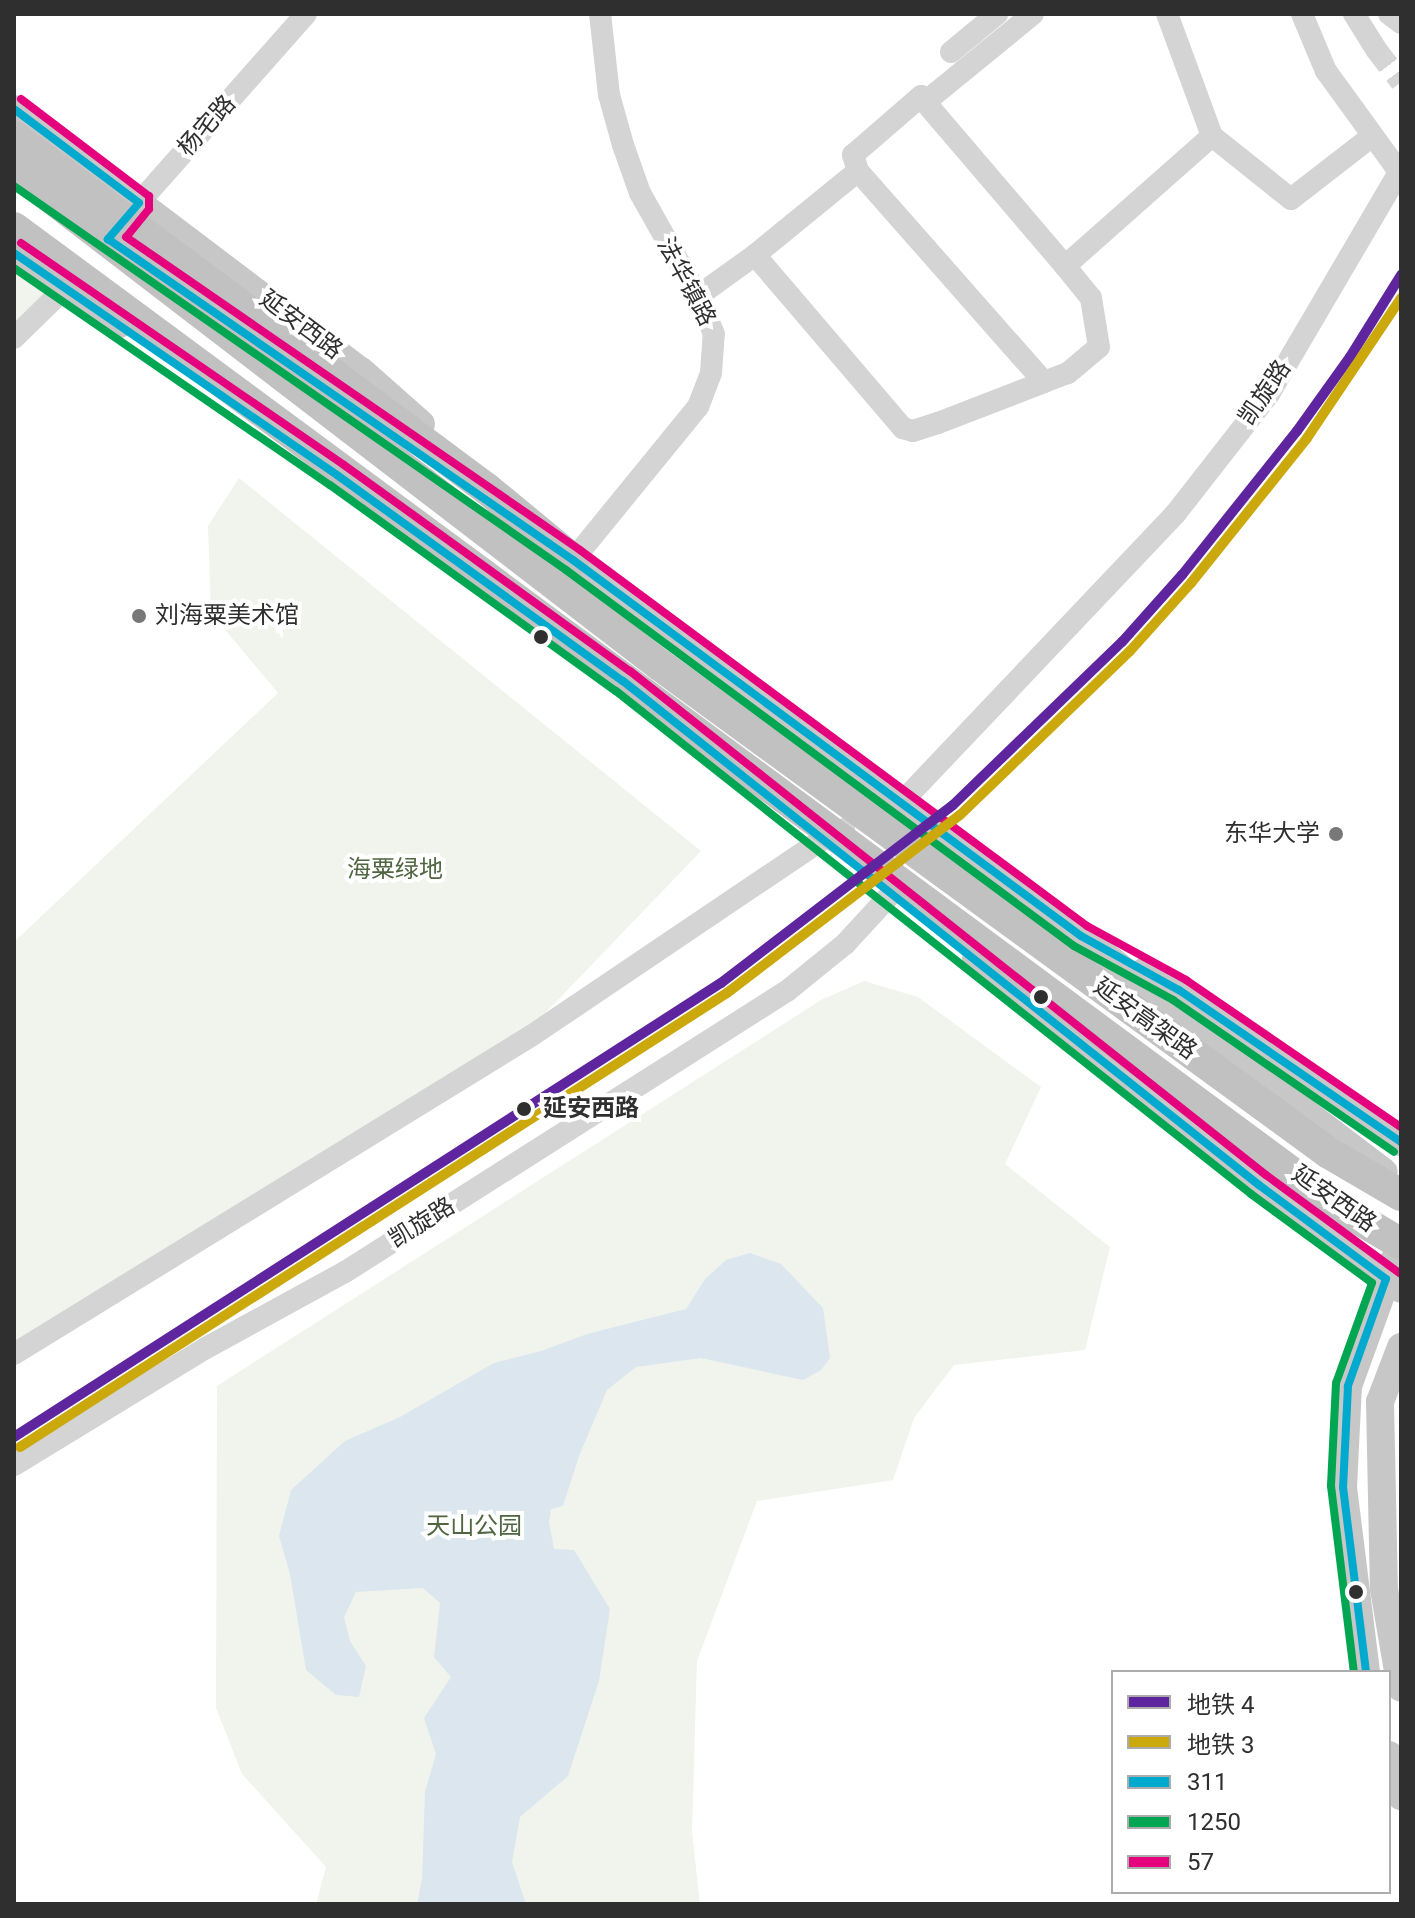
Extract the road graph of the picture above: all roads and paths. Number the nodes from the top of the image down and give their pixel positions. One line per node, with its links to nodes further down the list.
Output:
1 (306, 14): 20 (street, 杨宅路)
2 (600, 14): 27 (street, 法华镇路)
3 (997, 14): 11 (street)
4 (1033, 14): 12 (street)
5 (1167, 14): 14 (street)
6 (1302, 14): 16 (street)
7 (1354, 14): 10 (street)
8 (1389, 14): 9 (street)
9 (1401, 23)
10 (1375, 48)
11 (951, 52)
12 (925, 102): 18 (street); 25 (street)
13 (14, 109): 20 (main road, 延安西路)
14 (1212, 136): 16 (street); 25 (street)
15 (14, 137): 30 (highway, bridge)
16 (1371, 137): 19 (street)
17 (14, 170): 22 (main road, 延安西路); 39 (highway, 延安高架路, bridge)
18 (858, 171): 24 (street); 29 (street)
19 (1401, 171): 33 (street, 凯旋路)
20 (139, 203): 22 (street, 杨宅路); 30 (main road, 延安西路)
21 (14, 228): 40 (highway, 延安高架路, bridge)
22 (108, 239): 30 (main road, 延安西路)
23 (14, 253): 26 (main road, 延安西路)
24 (755, 255): 27 (street); 29 (street)
25 (1065, 266): 29 (street)
26 (66, 287): 28 (street); 32 (main road, 延安西路)
27 (698, 296): 30 (street, 法华镇路)
28 (14, 338)
29 (1044, 382)
30 (573, 560): 31 (main road, 延安西路)
31 (664, 626): 32 (main road); 33 (main road, 延安西路)
32 (623, 681): 34 (main road, 延安西路)
33 (900, 804): 34 (street, 凯旋路); 35 (street); 36 (main road, 延安西路)
34 (824, 838): 35 (main road, 延安西路); 42 (street, 凯旋路)
35 (891, 894): 40 (main road, 延安西路); 43 (street, 凯旋路)
36 (1081, 936): 37 (main road, 延安西路); 38 (main road, 延安西路)
37 (1401, 1142)
38 (1401, 1184)
39 (1401, 1195)
40 (1399, 1258): 44 (main road)
41 (1401, 1347): 45 (main road)
42 (14, 1354)
43 (14, 1465)
44 (1366, 1670)
45 (1401, 1688)
46 (1391, 1762): 47 (main road)
47 (1401, 1796)

